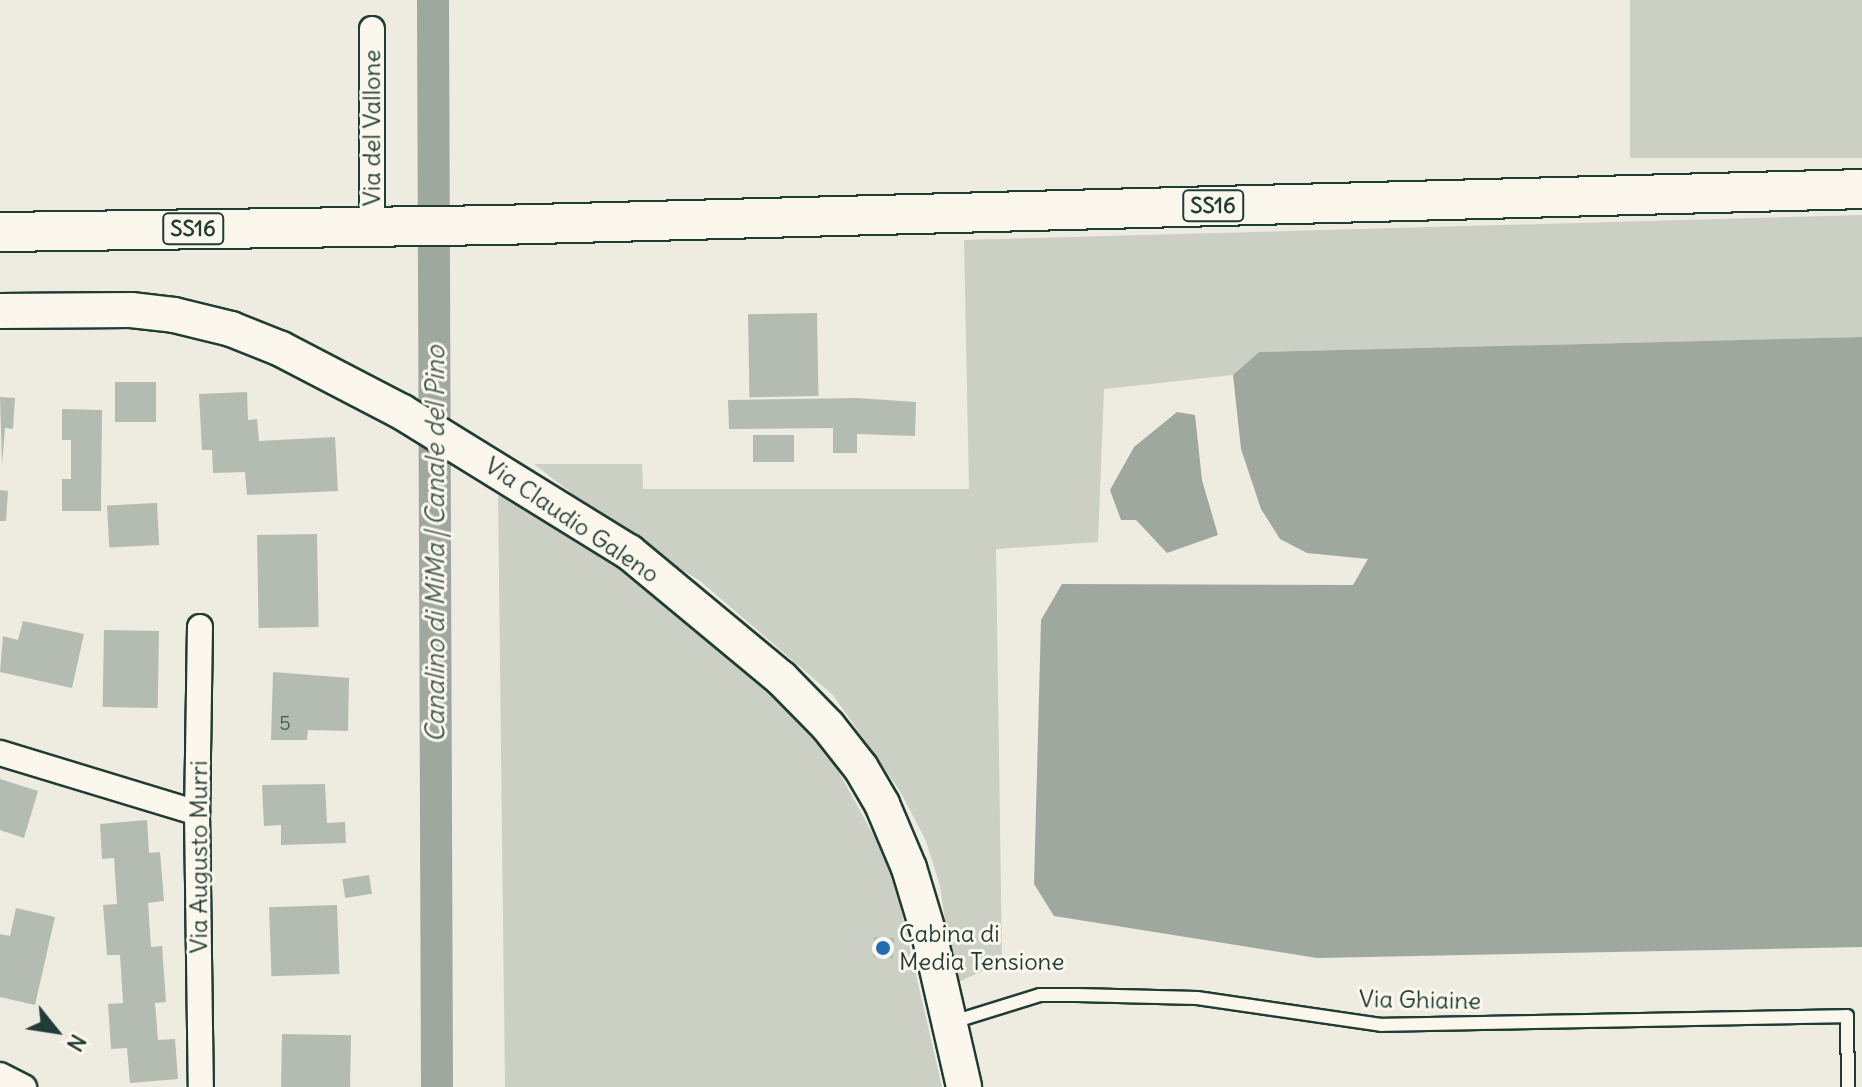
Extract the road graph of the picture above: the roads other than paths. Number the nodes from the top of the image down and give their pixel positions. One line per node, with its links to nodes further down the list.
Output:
1 (372, 29): 3 (street, Via del Vallone)
2 (1862, 189): 3 (main road, SS16)
3 (379, 226): 4 (main road, SS16)
4 (0, 232)
5 (0, 311): 9 (street, Via Claudio Galeno)
6 (200, 627): 8 (street, Via Augusto Murri)
7 (0, 753): 8 (street)
8 (197, 813): 12 (street, Via Augusto Murri)
9 (950, 1023): 13 (street, Via Claudio Galeno); 14 (lane, Via Ghiaine)
10 (0, 1075): 11 (street)
11 (24, 1087)
12 (201, 1087)
13 (964, 1087)
14 (1848, 1087)

